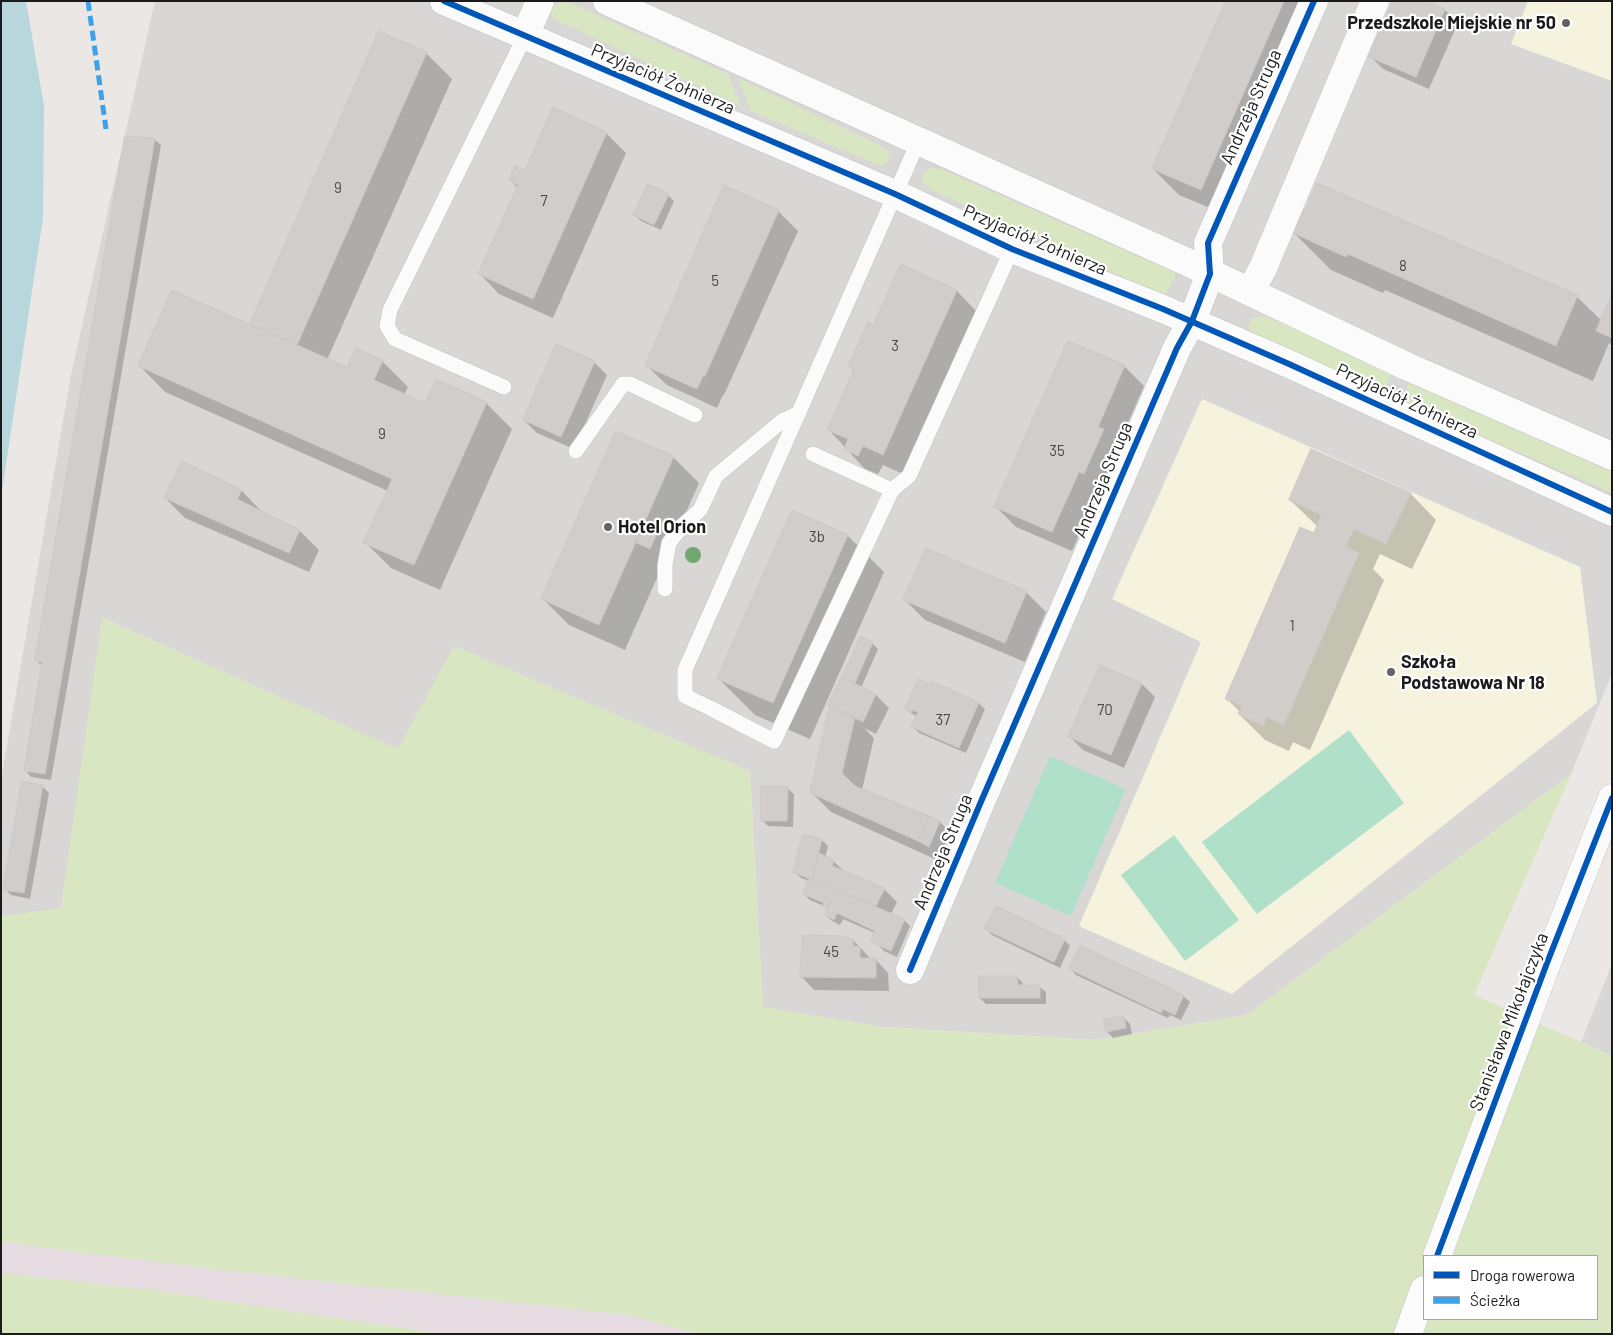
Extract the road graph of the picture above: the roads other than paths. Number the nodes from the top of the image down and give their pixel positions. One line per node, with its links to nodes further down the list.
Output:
1 (444, 1): 6 (street, Przyjaciół Żołnierza)
2 (540, 1): 6 (street)
3 (606, 1): 7 (street, Przyjaciół Żołnierza)
4 (1314, 1): 10 (street, Andrzeja Struga)
5 (1375, 1): 11 (street)
6 (524, 36): 8 (street, Przyjaciół Żołnierza); 13 (lane)
7 (919, 140): 8 (lane); 10 (street, Przyjaciół Żołnierza)
8 (895, 194): 9 (street, Przyjaciół Żołnierza); 14 (lane)
9 (1012, 249): 12 (street, Przyjaciół Żołnierza); 19 (lane)
10 (1210, 274): 11 (street, Przyjaciół Żołnierza); 12 (street, Andrzeja Struga)
11 (1250, 292): 18 (street, Przyjaciół Żołnierza)
12 (1192, 321): 20 (street, Przyjaciół Żołnierza); 23 (street, Andrzeja Struga)
13 (504, 387)
14 (800, 413): 19 (lane); 21 (lane)
15 (695, 415): 16 (lane)
16 (576, 451)
17 (813, 454): 19 (lane)
18 (1612, 456)
19 (892, 490)
20 (1612, 512)
21 (665, 589)
22 (1609, 812): 24 (street, Stanisława Mikołajczyka)
23 (910, 970)
24 (1437, 1255)
25 (1423, 1293): 26 (street)
26 (1408, 1334)

